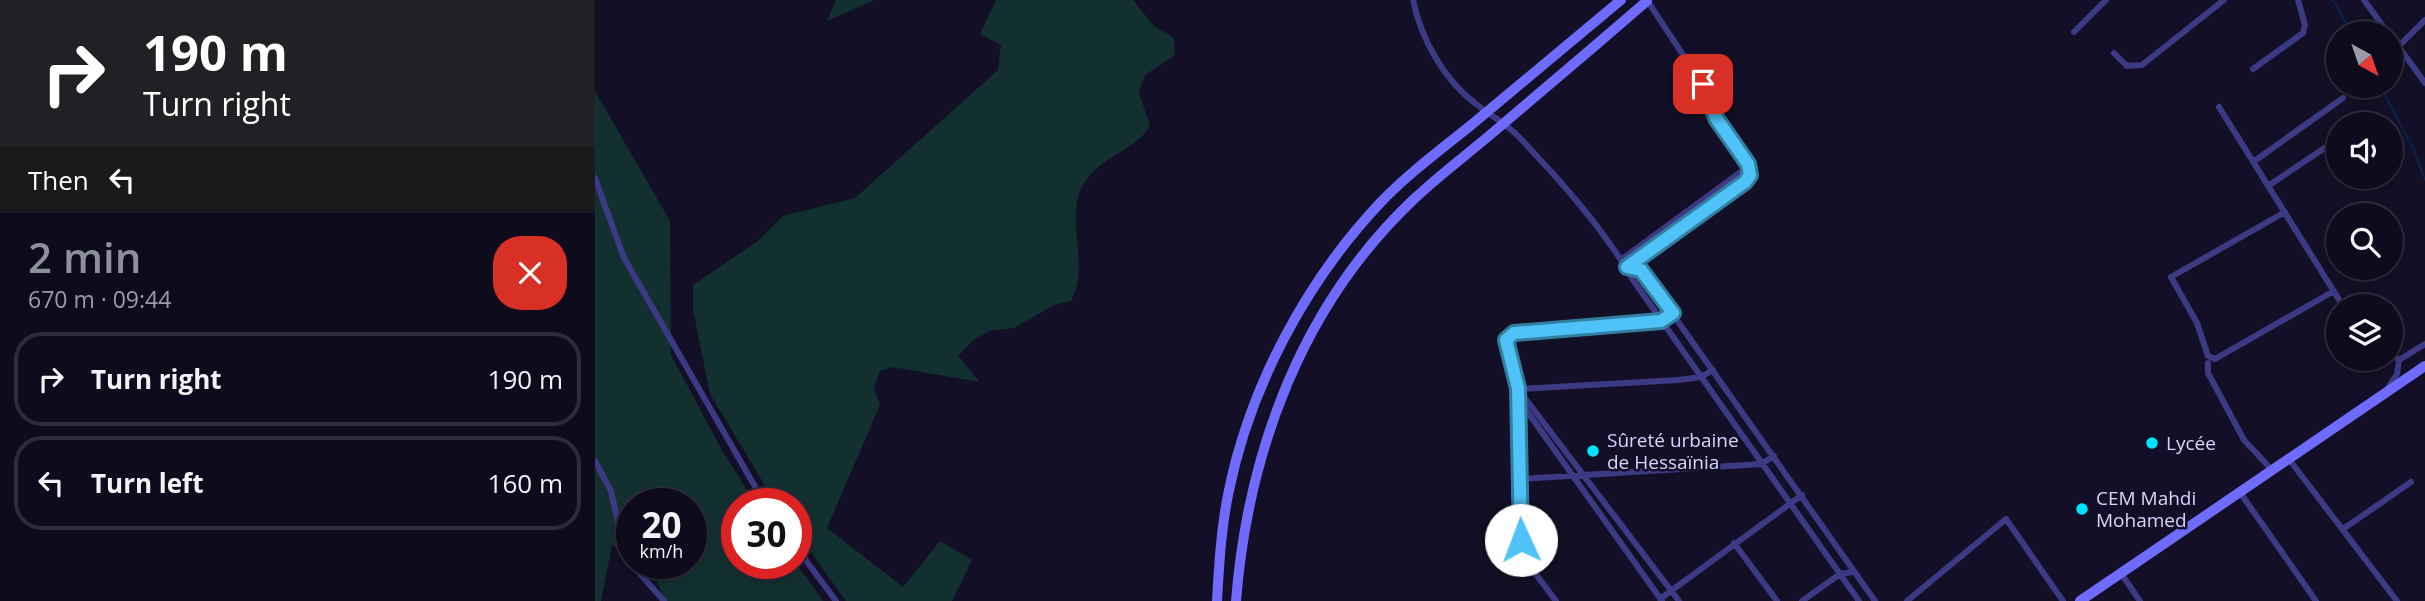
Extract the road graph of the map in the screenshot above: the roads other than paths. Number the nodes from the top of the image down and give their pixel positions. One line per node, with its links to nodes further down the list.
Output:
1 (1413, 0): 18 (street)
2 (1621, 0): 18 (street)
3 (2106, 0): 10 (street)
4 (2224, 0): 12 (street)
5 (2298, 0): 14 (street)
6 (2364, 0): 9 (street)
7 (1647, 1): 19 (street); 22 (street)
8 (2425, 20): 11 (street)
9 (2379, 21)
10 (2074, 33)
11 (2403, 42)
12 (2114, 52)
13 (2403, 52): 15 (street)
14 (2253, 69)
15 (2425, 83)
16 (2342, 98): 21 (street)
17 (2219, 107): 21 (street)
18 (1486, 112): 19 (street); 67 (street)
19 (1504, 123): 28 (street); 68 (street)
20 (2326, 147): 24 (street)
21 (2253, 162): 24 (street)
22 (1749, 166): 26 (street); 27 (street)
23 (595, 178): 53 (street)
24 (2268, 187): 25 (street)
25 (2285, 212): 30 (street); 30 (street)
26 (1679, 218): 27 (street); 28 (street)
27 (1684, 226): 29 (street)
28 (1622, 259): 29 (street)
29 (1627, 268): 32 (street); 33 (street)
30 (2334, 291): 31 (street)
31 (2336, 294)
32 (1673, 313): 33 (street); 38 (street)
33 (1661, 321): 40 (street); 41 (street)
34 (2425, 344): 35 (street)
35 (2403, 358)
36 (2208, 363): 48 (street)
37 (2425, 366): 42 (street)
38 (1713, 370): 40 (street); 44 (street)
39 (2397, 371): 42 (street)
40 (1701, 377): 41 (street); 47 (street)
41 (1518, 388): 43 (street)
42 (2385, 393): 45 (street)
43 (1521, 398): 49 (street); 50 (street); 51 (street)
44 (1774, 456): 47 (street); 55 (street)
45 (2288, 458): 48 (street); 57 (street)
46 (595, 461): 65 (street)
47 (1761, 464): 50 (street); 56 (street)
48 (2271, 469): 54 (street)
49 (1573, 476): 50 (street); 51 (street); 64 (street)
50 (1584, 476): 63 (street)
51 (1519, 479): 69 (street)
52 (2411, 482): 57 (street)
53 (756, 488)
54 (2239, 491): 61 (street); 79 (street)
55 (1803, 495): 56 (street); 60 (street)
56 (1789, 503): 58 (street); 62 (street)
57 (2343, 529): 80 (street)
58 (1734, 543): 63 (street); 71 (street)
59 (812, 569): 66 (street)
60 (1854, 572): 62 (street); 74 (street)
61 (2120, 572): 77 (street); 78 (street)
62 (1840, 574): 72 (street); 73 (street)
63 (1672, 590): 64 (street); 70 (street)
64 (1661, 600)
65 (664, 601)
66 (836, 601)
67 (1217, 601)
68 (1236, 601)
69 (1556, 601)
70 (1679, 601)
71 (1777, 601)
72 (1802, 601)
73 (1860, 601)
74 (1875, 601)
75 (1907, 601): 76 (street)
76 (2063, 601)
77 (2080, 601)
78 (2140, 601)
79 (2316, 601)
80 (2397, 601)

